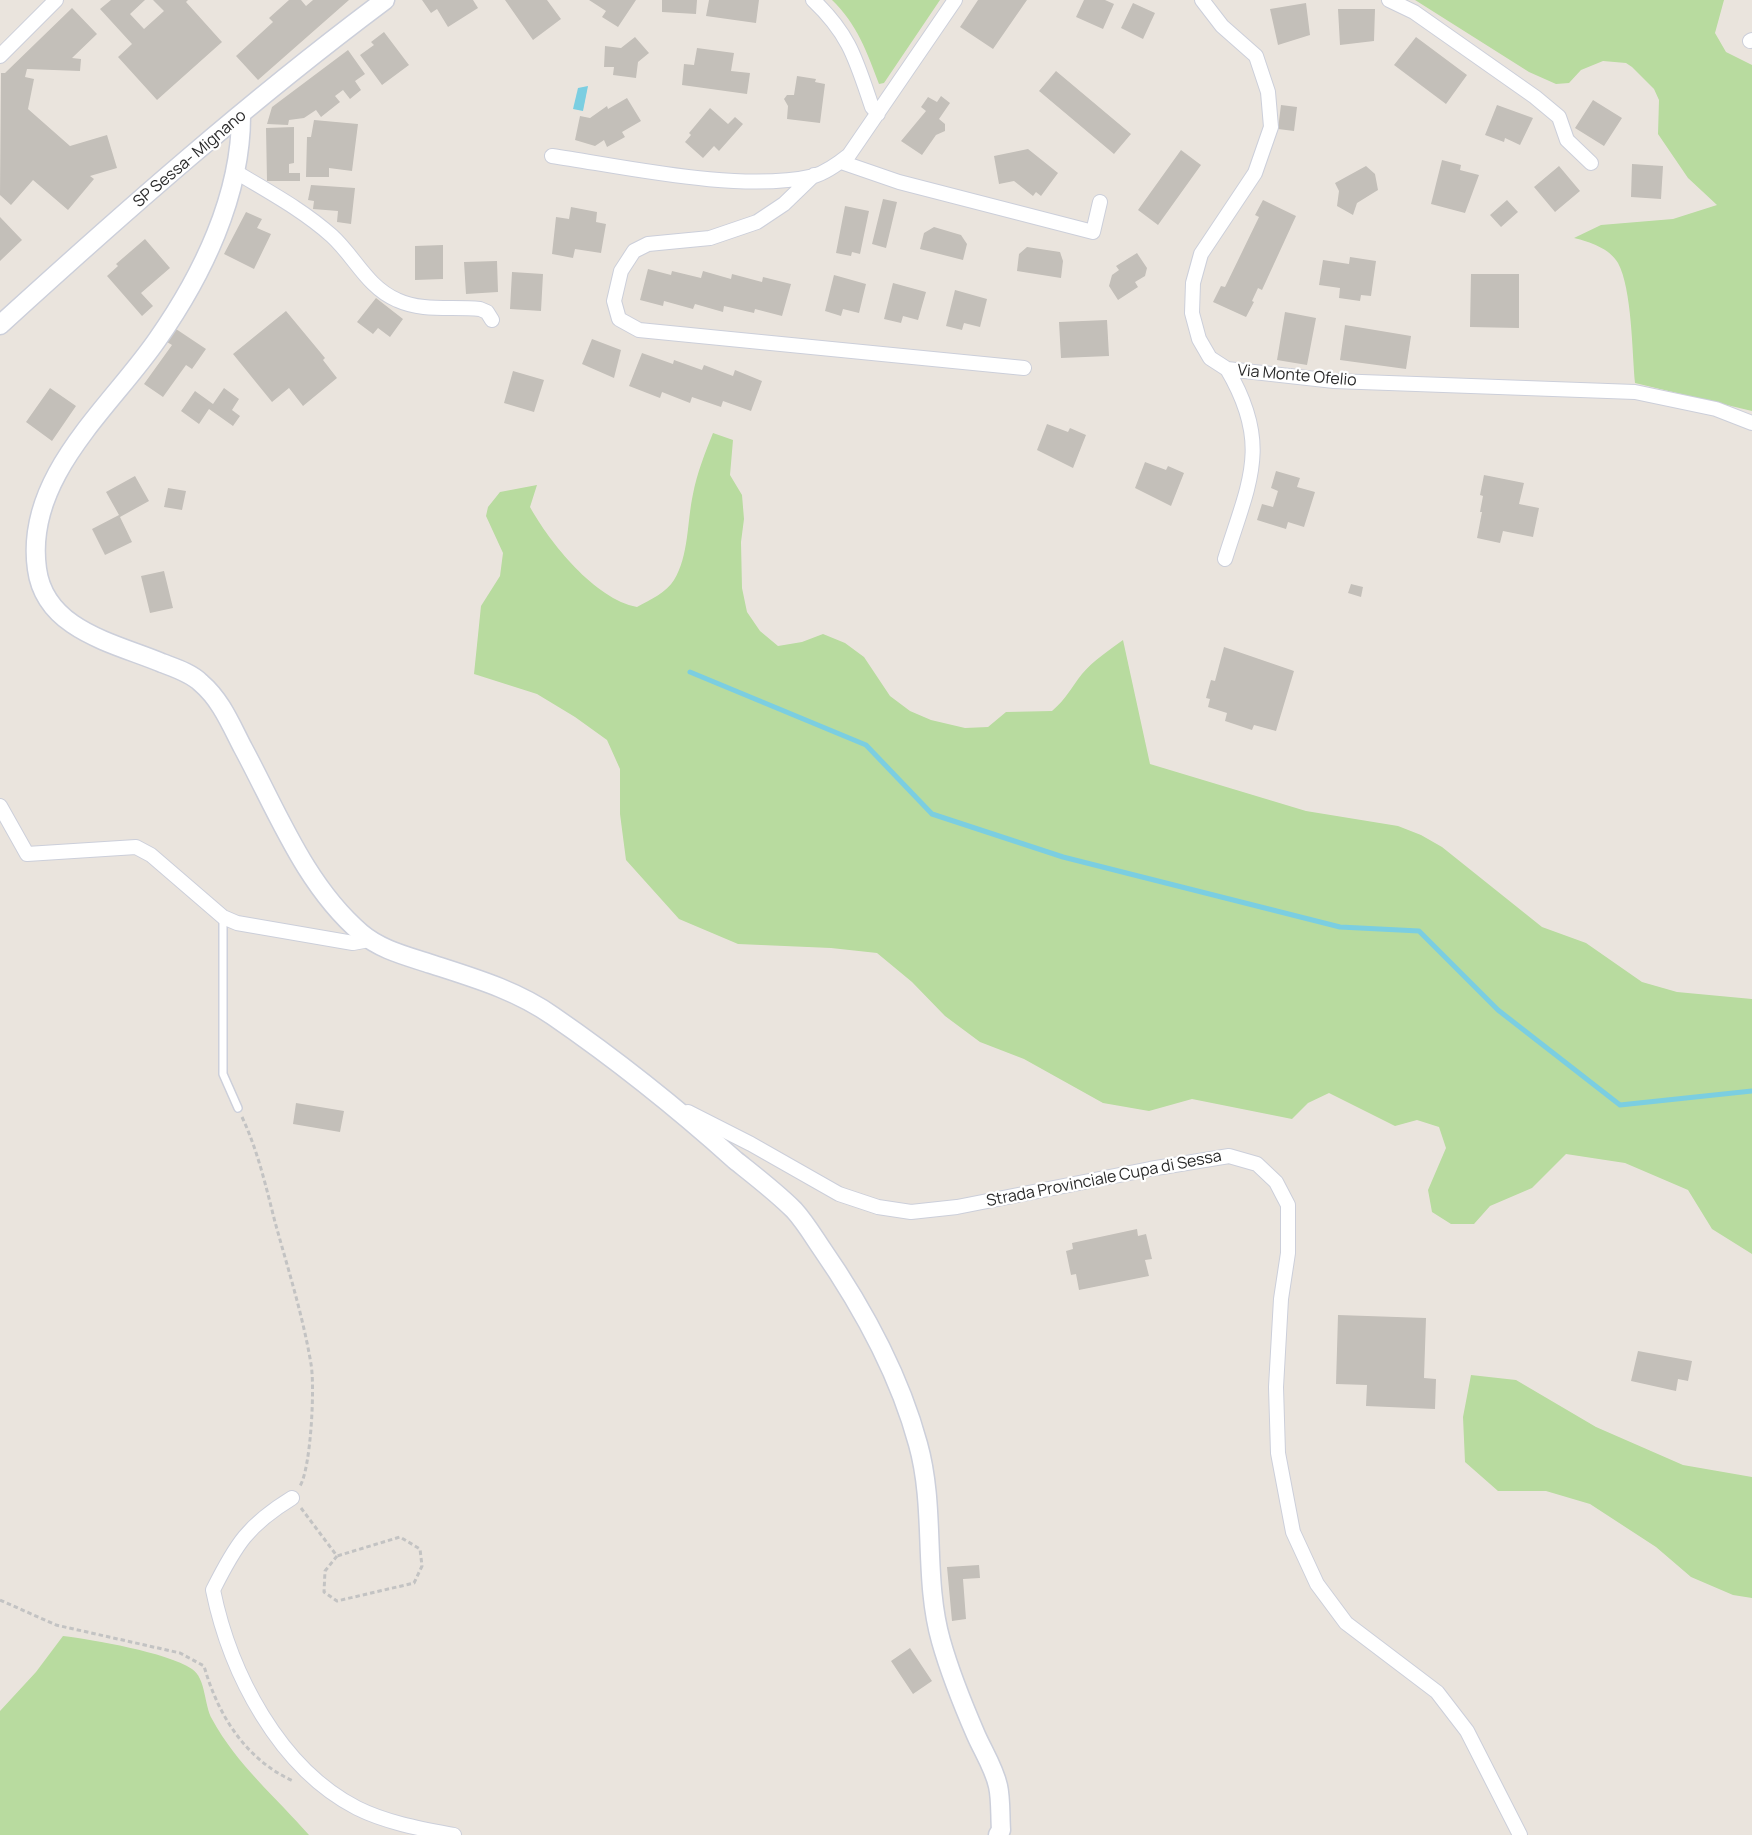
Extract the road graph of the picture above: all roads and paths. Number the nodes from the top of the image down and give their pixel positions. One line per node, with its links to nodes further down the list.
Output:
1 (56, 0): 7 (street)
2 (385, 0): 9 (street, SP Sessa- Mignano)
3 (813, 0): 8 (street)
4 (955, 0): 8 (street)
5 (1205, 0): 19 (street, Via Monte Ofelio)
6 (1389, 0): 12 (street)
7 (0, 56)
8 (878, 114): 11 (street)
9 (241, 116): 13 (street); 17 (street, SP Sessa- Mignano)
10 (552, 156): 14 (street)
11 (841, 162): 14 (street); 15 (street)
12 (1591, 163)
13 (236, 172): 16 (street); 24 (street)
14 (814, 176): 18 (street)
15 (1100, 202)
16 (492, 320)
17 (0, 325)
18 (1024, 368)
19 (1227, 369): 20 (street, Via Monte Ofelio); 21 (street)
20 (1752, 423)
21 (1225, 559)
22 (0, 806): 23 (street)
23 (223, 917): 24 (street); 26 (lane)
24 (369, 940): 25 (street)
25 (675, 1106): 31 (street, Strada Provinciale Cupa di Sessa); 33 (street)
26 (238, 1108): 27 (path)
27 (292, 1498): 28 (path); 32 (street)
28 (337, 1556): 28 (path)
29 (0, 1600): 30 (path)
30 (296, 1782)
31 (1523, 1834)
32 (454, 1835)
33 (998, 1835)

